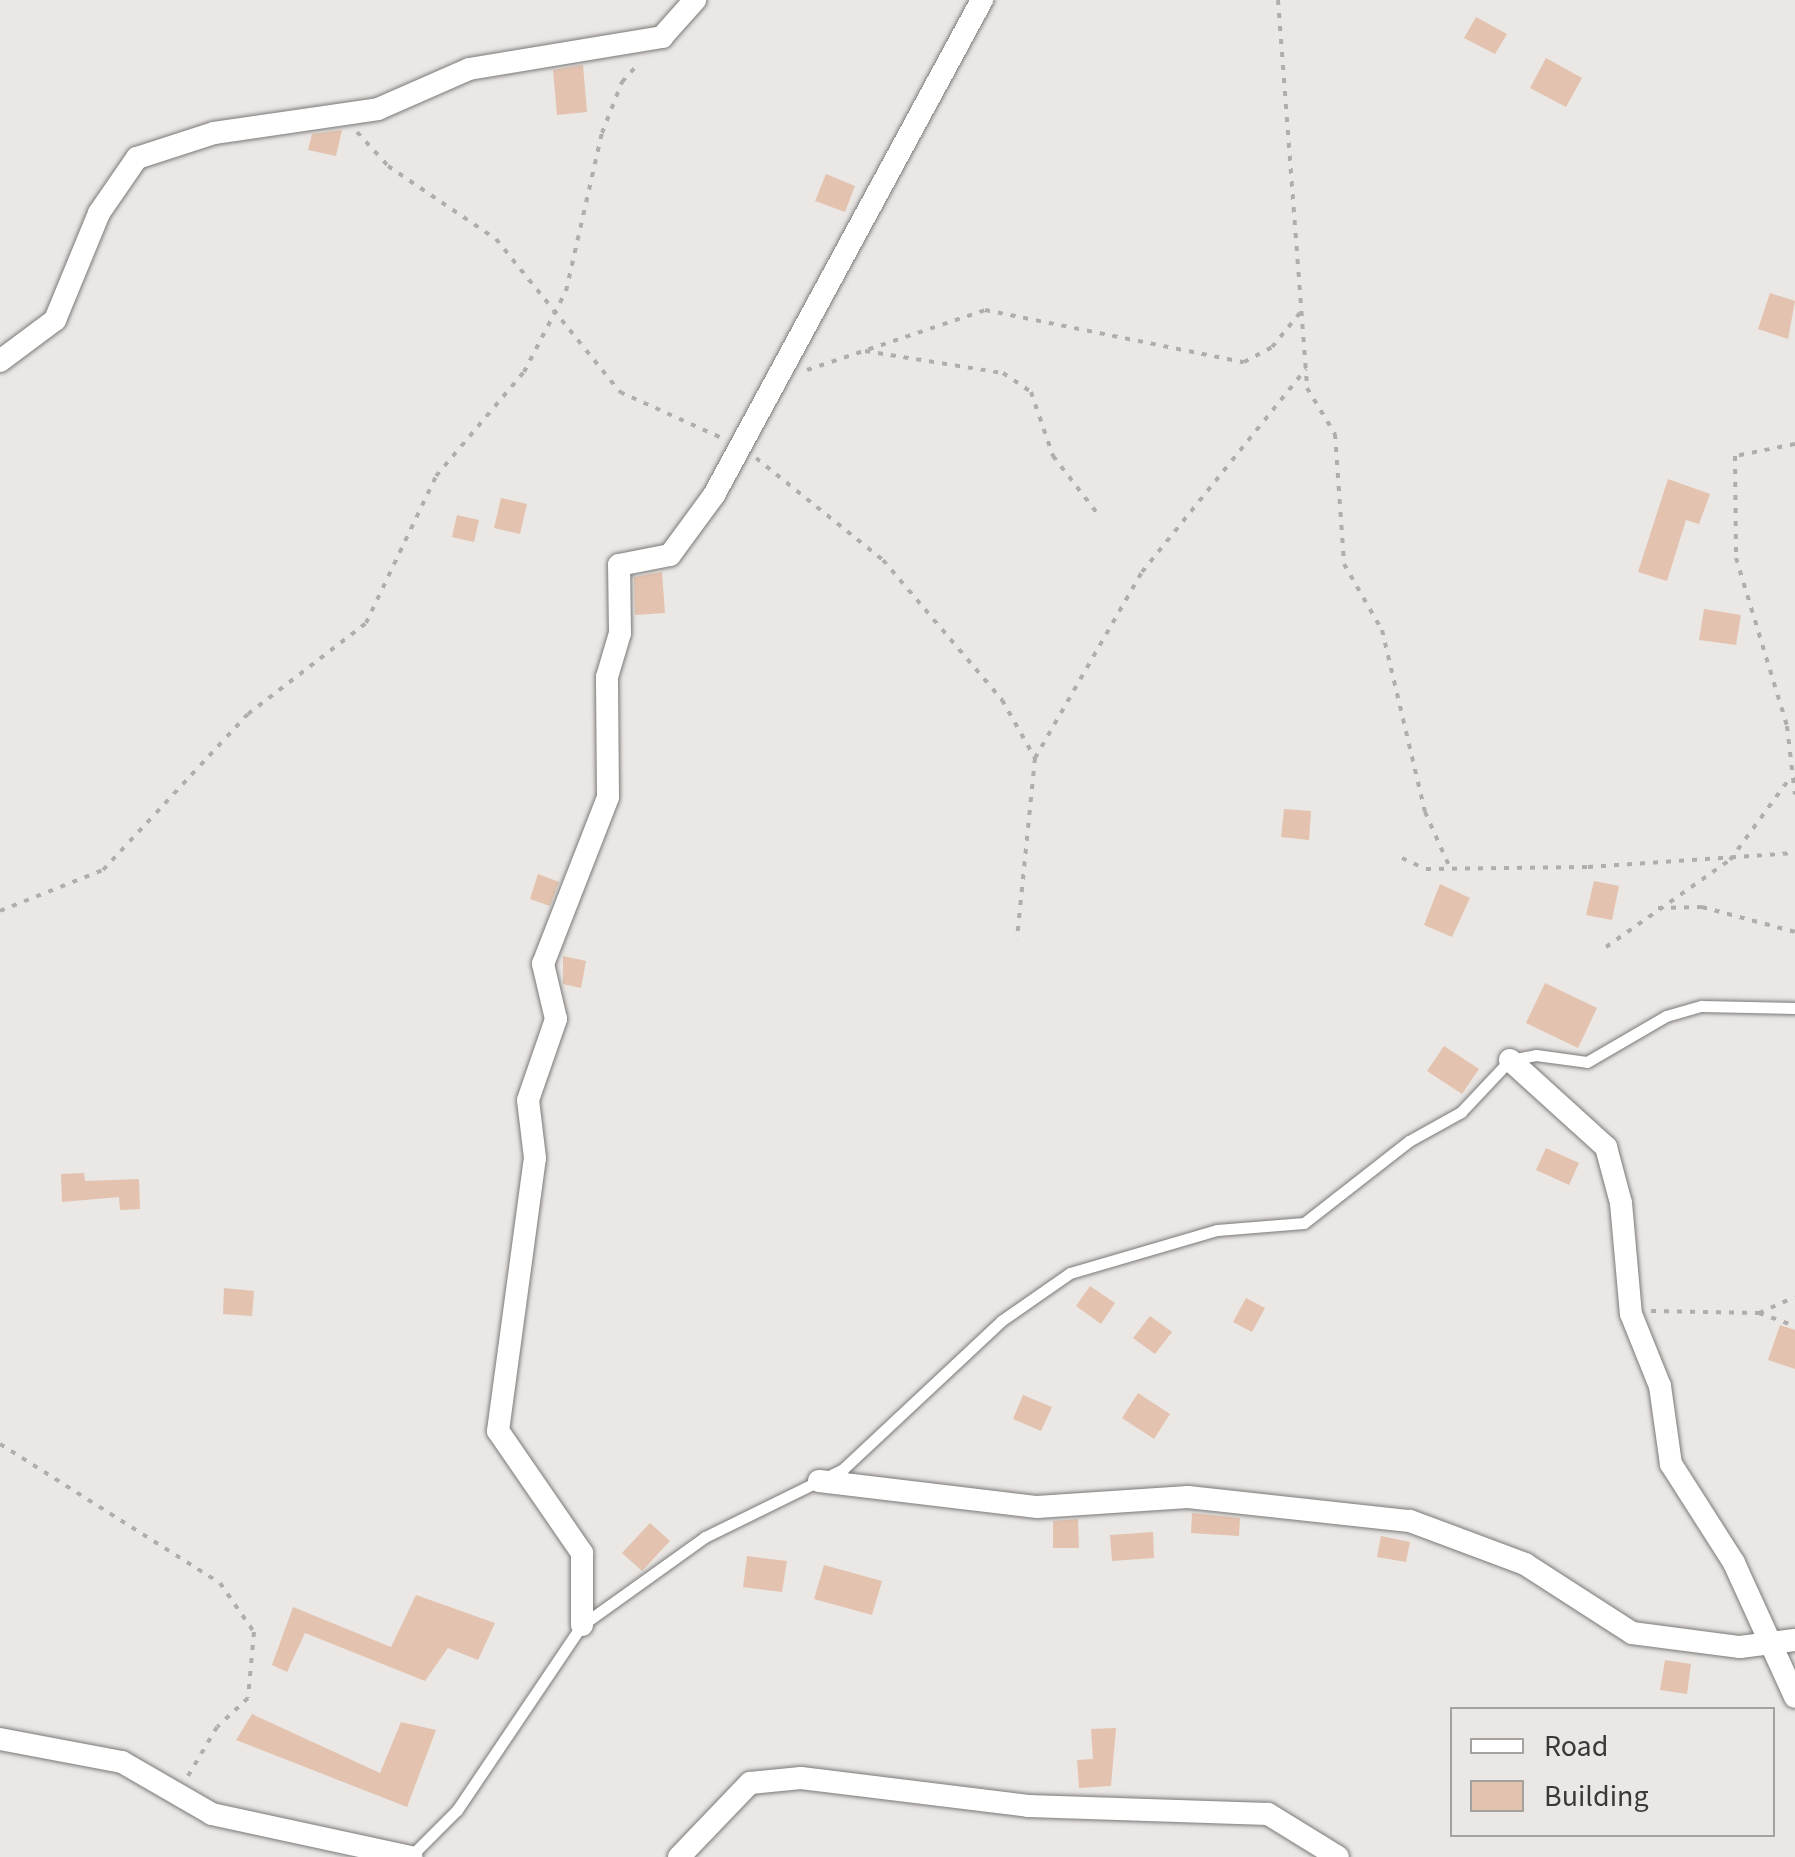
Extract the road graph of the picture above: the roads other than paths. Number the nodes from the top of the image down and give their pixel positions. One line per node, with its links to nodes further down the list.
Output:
1 (695, 0): 3 (street)
2 (982, 0): 7 (street)
3 (0, 361)
4 (1795, 1008): 5 (lane)
5 (1510, 1060): 6 (lane); 9 (street)
6 (819, 1481): 7 (lane); 9 (street)
7 (582, 1624): 12 (lane)
8 (1795, 1640): 9 (street)
9 (1765, 1645): 10 (street)
10 (1795, 1697)
11 (0, 1738): 12 (street)
12 (411, 1857)
13 (678, 1857): 14 (street)
14 (1338, 1857)

